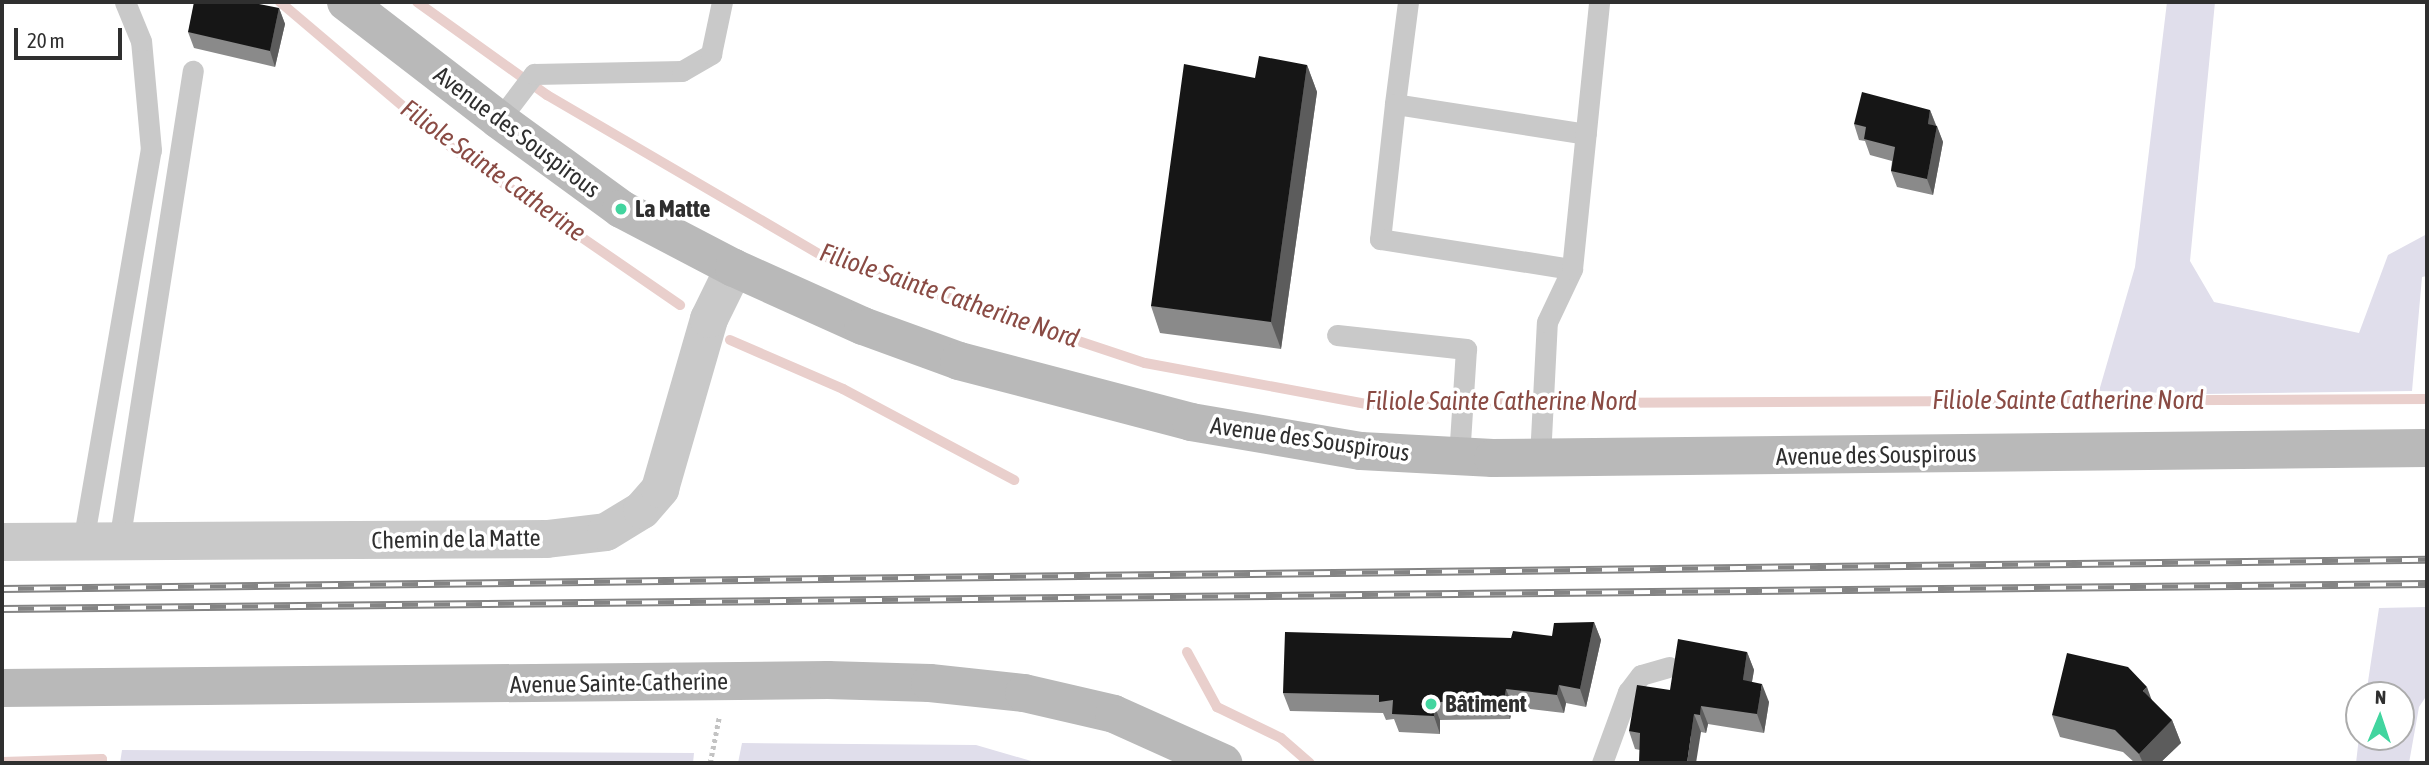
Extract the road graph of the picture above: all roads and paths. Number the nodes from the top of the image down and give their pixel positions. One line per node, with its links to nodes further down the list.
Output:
1 (125, 2): 17 (lane)
2 (346, 2): 8 (main road, Avenue des Souspirous)
3 (722, 2): 8 (lane)
4 (1408, 2): 7 (lane)
5 (1600, 2): 9 (lane)
6 (193, 72): 17 (lane)
7 (1395, 104): 9 (lane); 11 (lane)
8 (499, 121): 10 (main road, Avenue des Souspirous)
9 (1586, 134): 11 (lane)
10 (734, 268): 14 (main road, Avenue des Souspirous); 17 (street, Chemin de la Matte)
11 (1572, 269): 15 (lane)
12 (1337, 335): 14 (lane)
13 (2427, 448): 15 (main road, Avenue des Souspirous)
14 (1459, 456): 15 (main road, Avenue des Souspirous)
15 (1540, 458)
16 (2, 542): 17 (street, Chemin de la Matte)
17 (101, 542)
18 (1669, 667): 23 (lane)
19 (726, 682): 20 (main road, Avenue Sainte-Catherine); 21 (path); 22 (main road, Avenue Sainte-Catherine)
20 (2, 688)
21 (710, 763)
22 (1223, 763)
23 (1602, 763)

